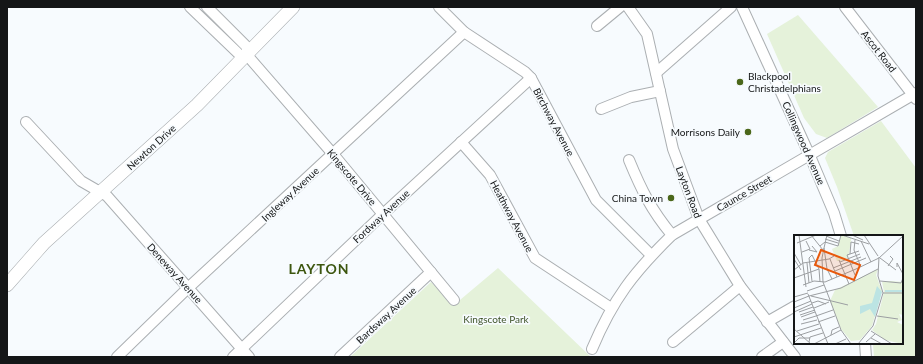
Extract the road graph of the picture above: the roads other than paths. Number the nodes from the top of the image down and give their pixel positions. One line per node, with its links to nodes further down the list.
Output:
1 (190, 7): 12 (street)
2 (208, 7): 12 (street)
3 (293, 7): 12 (main road, Newton Drive)
4 (439, 7): 11 (street, Birchway Avenue)
5 (620, 7): 10 (street)
6 (628, 7): 13 (street, Layton Road)
7 (731, 7): 13 (street)
8 (742, 7): 21 (street, Collingwood Avenue)
9 (844, 7): 16 (street, Ascot Road)
10 (597, 26)
11 (464, 32): 14 (street, Birchway Avenue); 20 (street, Ingleway Avenue)
12 (247, 55): 20 (street, Kingscote Drive); 23 (main road, Newton Drive)
13 (656, 72): 15 (street, Layton Road)
14 (531, 78): 19 (street, Fordway Avenue); 28 (street, Birchway Avenue)
15 (660, 91): 17 (street); 25 (street, Layton Road)
16 (915, 96): 21 (street, Caunce Street)
17 (601, 109)
18 (26, 122): 23 (street, Deneway Avenue)
19 (461, 142): 24 (street, Fordway Avenue); 35 (street, Heathway Avenue)
20 (333, 154): 24 (street, Kingscote Drive); 32 (street, Ingleway Avenue)
21 (810, 156): 25 (street, Caunce Street); 27 (street, Collingwood Avenue)
22 (629, 160): 26 (street)
23 (100, 192): 30 (main road, Newton Drive); 32 (street, Deneway Avenue)
24 (382, 214): 29 (street, Kingscote Drive); 40 (street, Fordway Avenue)
25 (699, 219): 26 (street, Caunce Street); 31 (street, Layton Road)
26 (672, 235): 28 (street, Caunce Street)
27 (841, 235)
28 (651, 255): 35 (street, Caunce Street)
29 (431, 272): 33 (street, Kingscote Drive); 45 (street, Bardsway Avenue)
30 (7, 285)
31 (740, 286): 36 (street, Layton Road); 37 (street)
32 (188, 288): 40 (street, Deneway Avenue); 42 (street, Ingleway Avenue)
33 (454, 300)
34 (794, 307): 36 (street)
35 (611, 308): 41 (street, Caunce Street)
36 (767, 322): 38 (street, Layton Road)
37 (673, 342)
38 (782, 342): 46 (street); 47 (street, Layton Road)
39 (865, 344): 48 (street)
40 (242, 348): 43 (street, Fordway Avenue); 44 (street, Deneway Avenue)
41 (592, 349)
42 (117, 357)
43 (233, 357)
44 (249, 357)
45 (340, 357)
46 (762, 357)
47 (795, 357)
48 (866, 357)

